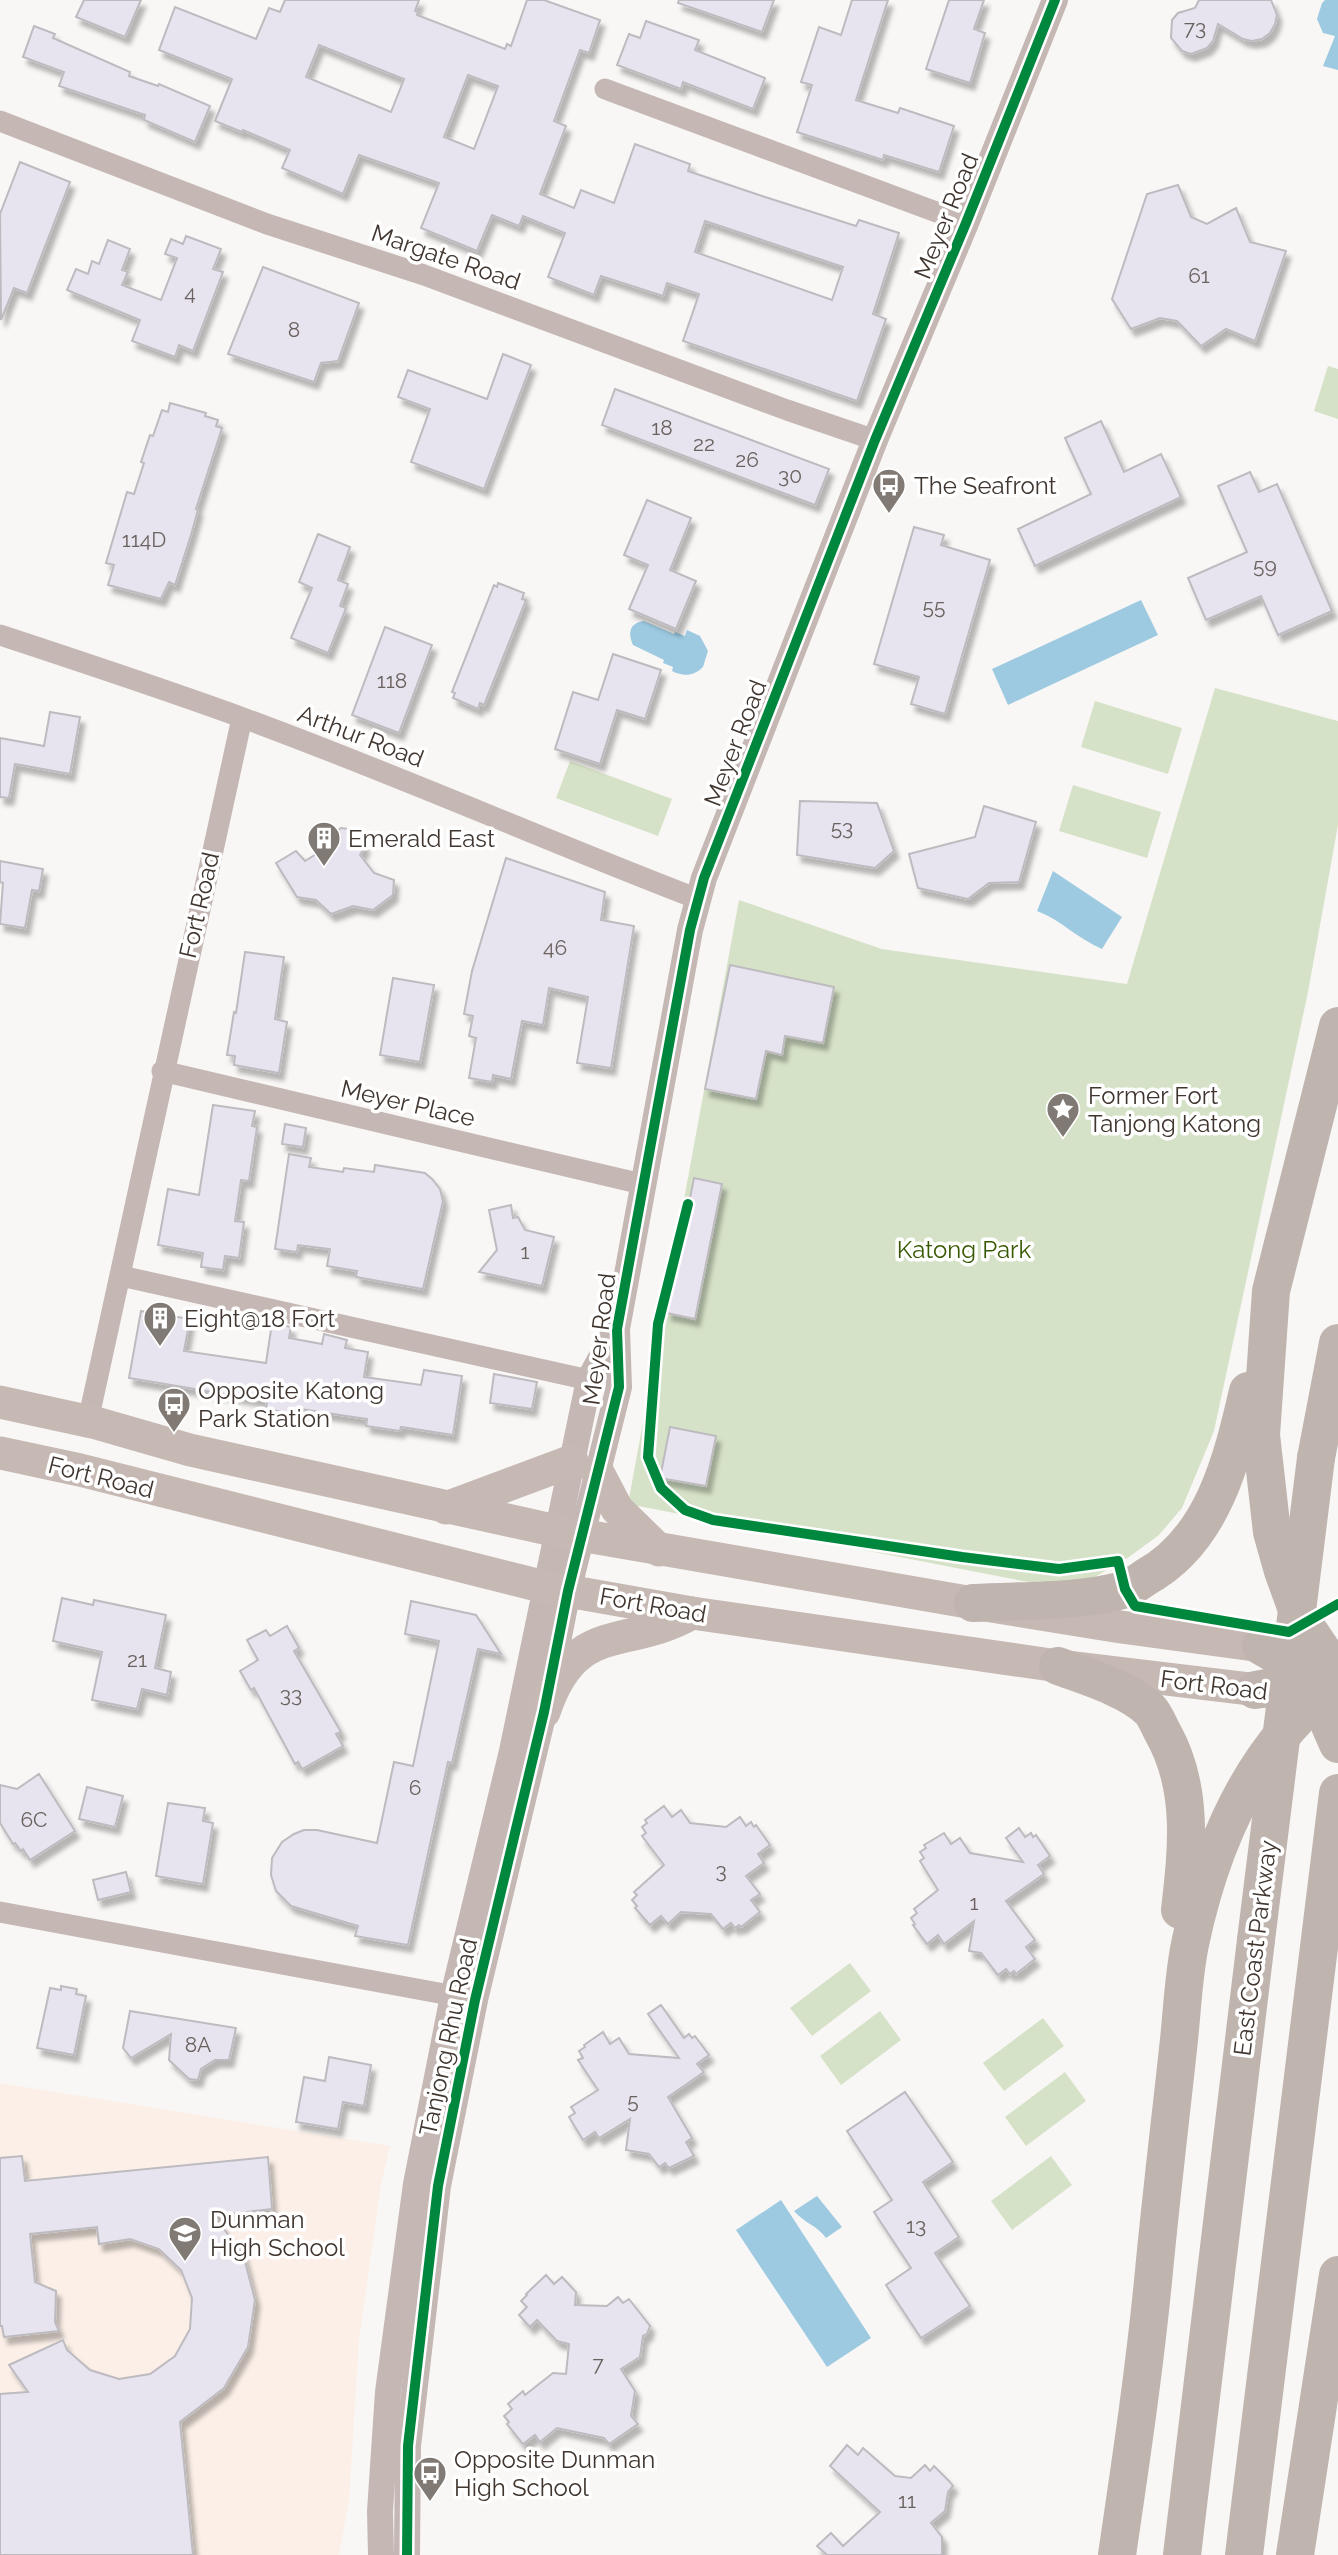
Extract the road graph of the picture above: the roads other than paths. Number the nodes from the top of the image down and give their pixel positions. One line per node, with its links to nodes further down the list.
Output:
1 (1055, 0): 4 (street, Meyer Road)
2 (605, 89): 4 (street, Meyer Road)
3 (0, 121): 5 (street, Margate Road)
4 (966, 223): 5 (street, Meyer Road)
5 (875, 440): 8 (street, Meyer Road)
6 (0, 635): 7 (street, Arthur Road)
7 (242, 718): 8 (street, Arthur Road); 10 (street, Fort Road)
8 (698, 899): 11 (street, Meyer Road)
9 (1338, 1026): 13 (highway)
10 (162, 1071): 11 (street, Meyer Place); 12 (street, Fort Road)
11 (642, 1184): 14 (street, Meyer Road)
12 (121, 1276): 16 (street, Meyer Road); 18 (street, Fort Road)
13 (1271, 1291): 25 (highway); 29 (highway)
14 (617, 1329): 16 (street, Meyer Road); 20 (street, Meyer Road)
15 (1338, 1343): 41 (highway, East Coast Parkway, bridge)
16 (589, 1380): 20 (street, Meyer Road)
17 (0, 1402): 18 (main road, Fort Road)
18 (88, 1421): 21 (main road, Fort Road)
19 (0, 1453): 24 (main road, Fort Road)
20 (585, 1466): 21 (main road); 22 (street, Meyer Road); 23 (main road)
21 (446, 1508): 22 (main road, Fort Road)
22 (569, 1534): 23 (main road, Fort Road); 24 (street, Tanjong Rhu Road)
23 (659, 1550): 25 (main road, Fort Road)
24 (557, 1589): 26 (main road, Fort Road); 31 (street, Tanjong Rhu Road); 35 (street, Tanjong Rhu Road)
25 (973, 1603): 27 (main road, Fort Road)
26 (692, 1613): 28 (main road, Fort Road); 31 (main road)
27 (1261, 1646): 29 (highway)
28 (1058, 1666): 30 (main road, Fort Road); 36 (highway)
29 (1329, 1673): 30 (highway); 32 (highway); 36 (highway)
30 (1255, 1690)
31 (544, 1712): 35 (street, Tanjong Rhu Road)
32 (1338, 1744)
33 (1338, 1793): 42 (highway)
34 (0, 1912): 35 (street, Tanjong Rhu Road)
35 (464, 1998): 38 (street, Tanjong Rhu Road); 39 (street, Tanjong Rhu Road)
36 (1178, 2049): 40 (highway)
37 (1338, 2275): 43 (highway)
38 (381, 2555)
39 (407, 2555)
40 (1117, 2555)
41 (1182, 2555)
42 (1244, 2555)
43 (1295, 2555)

